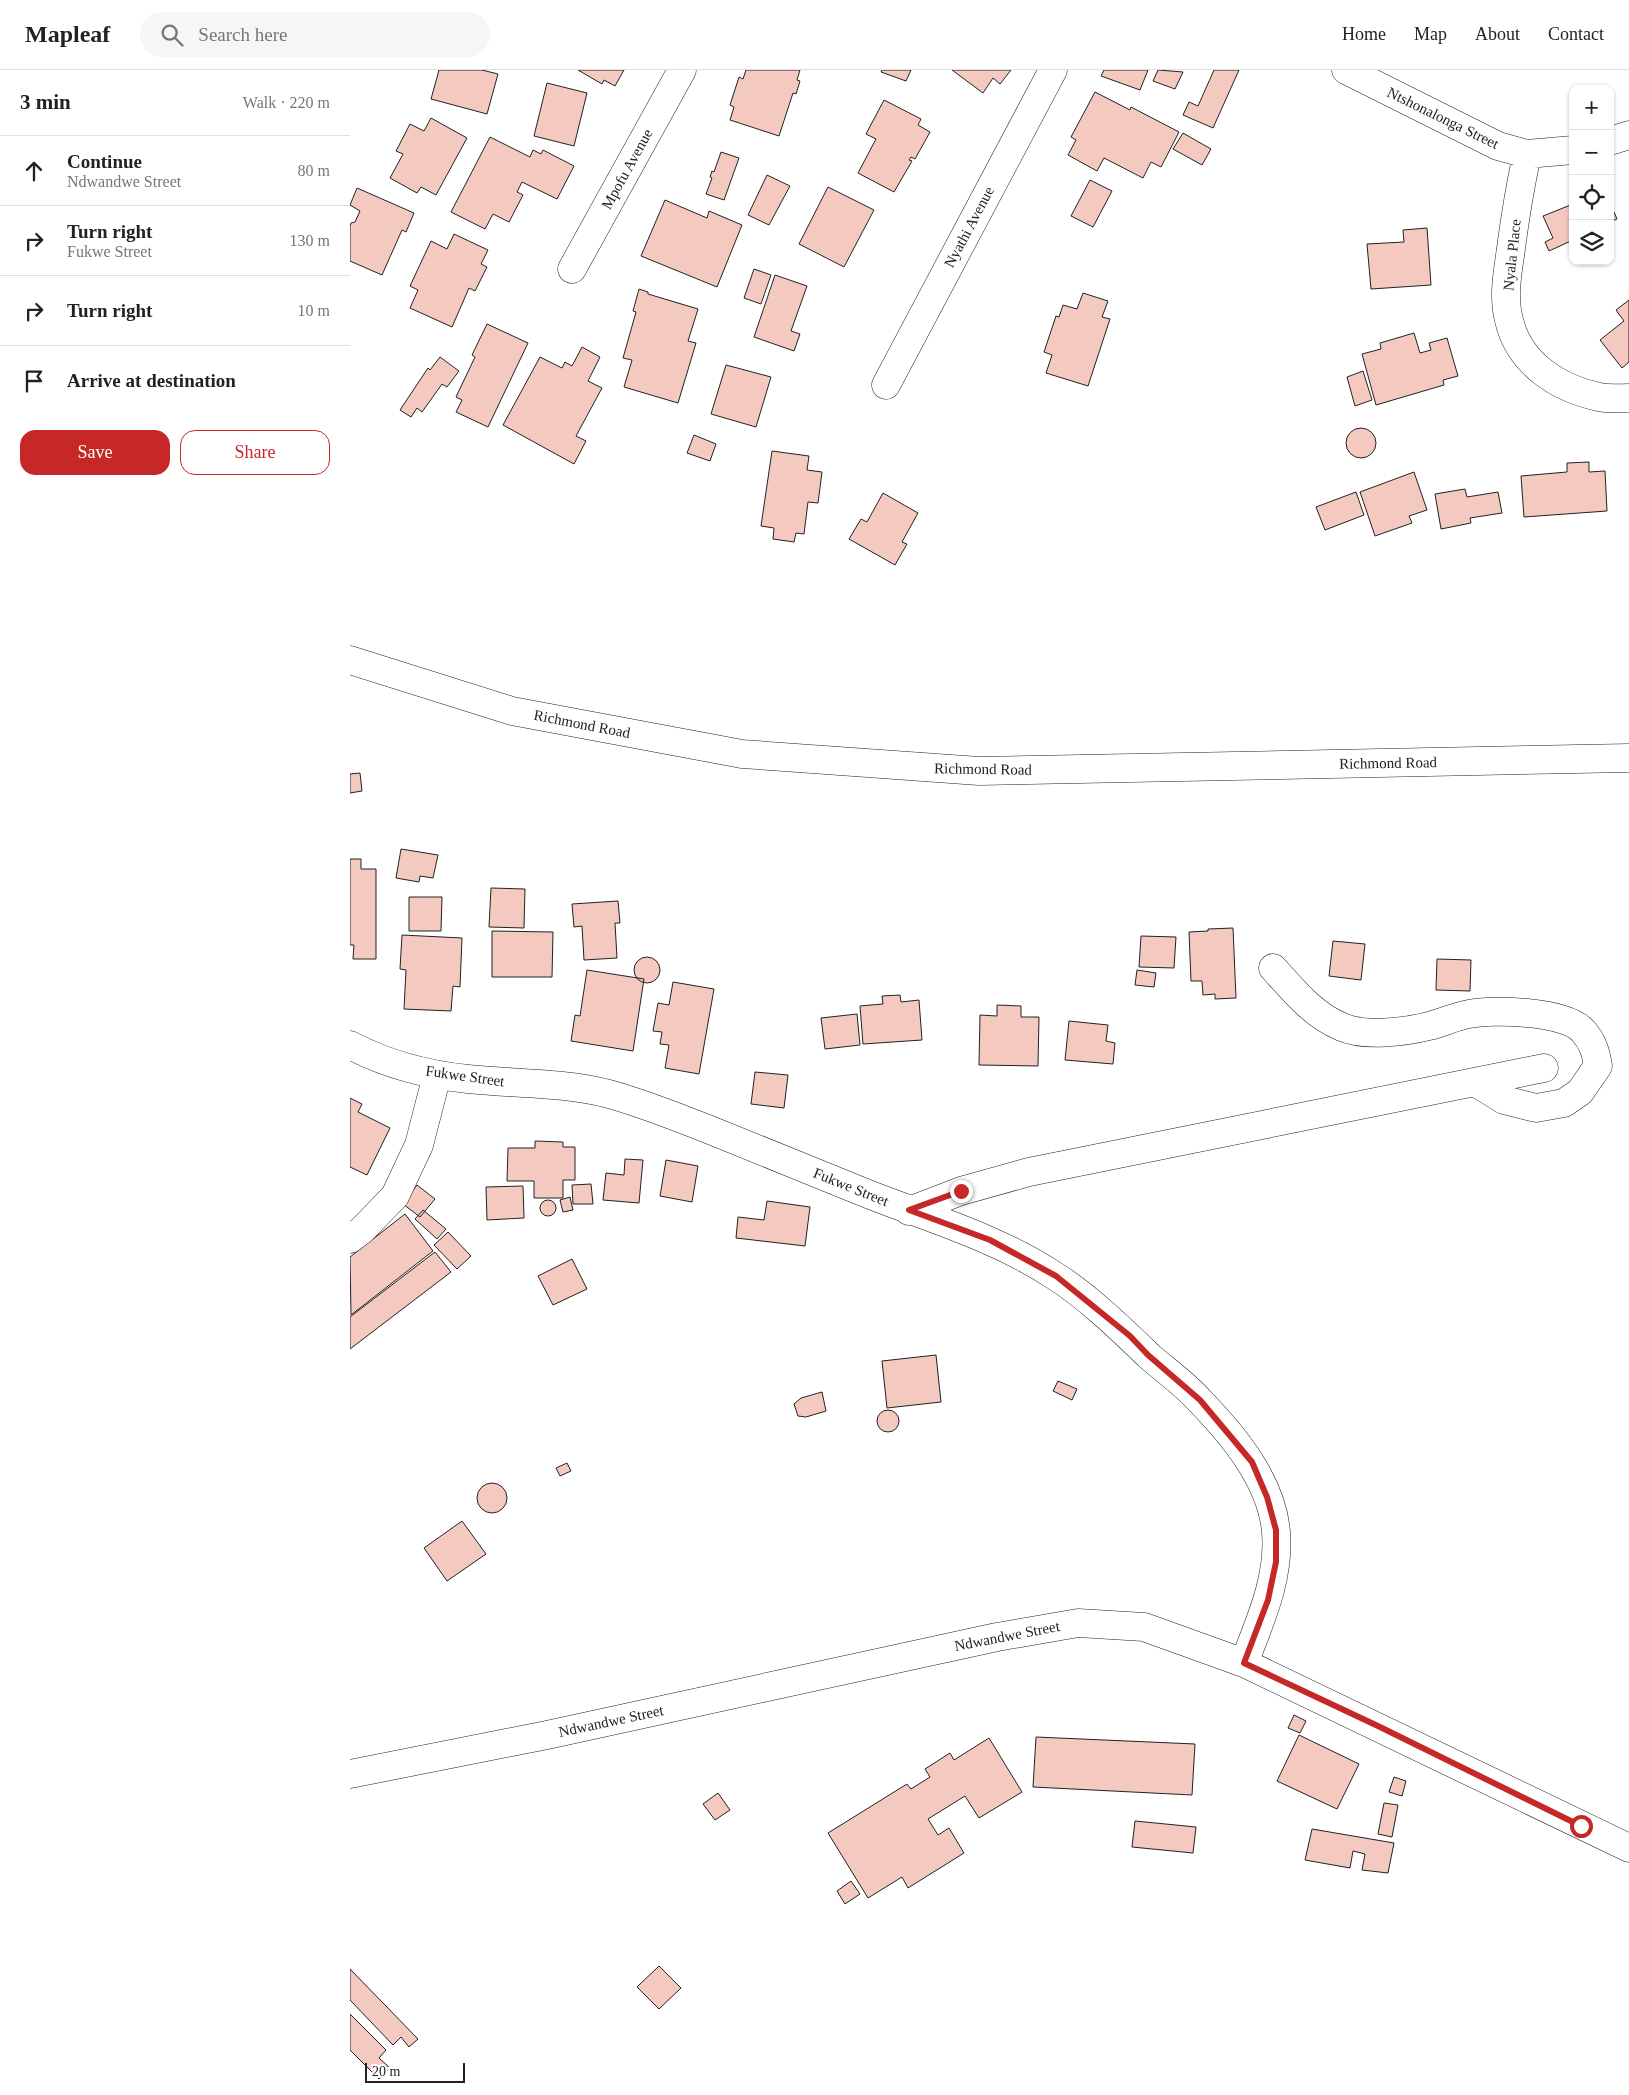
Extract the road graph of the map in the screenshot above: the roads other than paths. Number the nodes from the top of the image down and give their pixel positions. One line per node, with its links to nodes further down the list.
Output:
1 (682, 70): 8 (main road, Mpofu Avenue)
2 (1053, 70): 9 (main road, Nyathi Avenue)
3 (1346, 70): 7 (main road, Ntshonalonga Street)
4 (1629, 135): 5 (main road)
5 (1614, 140)
6 (1569, 150): 7 (main road, Ntshonalonga Street)
7 (1527, 154): 10 (main road, Nyala Place)
8 (572, 268)
9 (886, 385)
10 (1629, 398)
11 (350, 660): 12 (main road, Richmond Road)
12 (1629, 758)
13 (1274, 968): 17 (main road)
14 (350, 1045): 16 (main road, Fukwe Street)
15 (1544, 1068): 17 (main road)
16 (437, 1075): 18 (main road, Fukwe Street); 19 (main road)
17 (1475, 1082): 18 (main road)
18 (909, 1210): 20 (main road, Fukwe Street)
19 (350, 1239)
20 (1244, 1663): 21 (main road, Ndwandwe Street); 22 (main road, Ndwandwe Street)
21 (350, 1774)
22 (1629, 1848)

